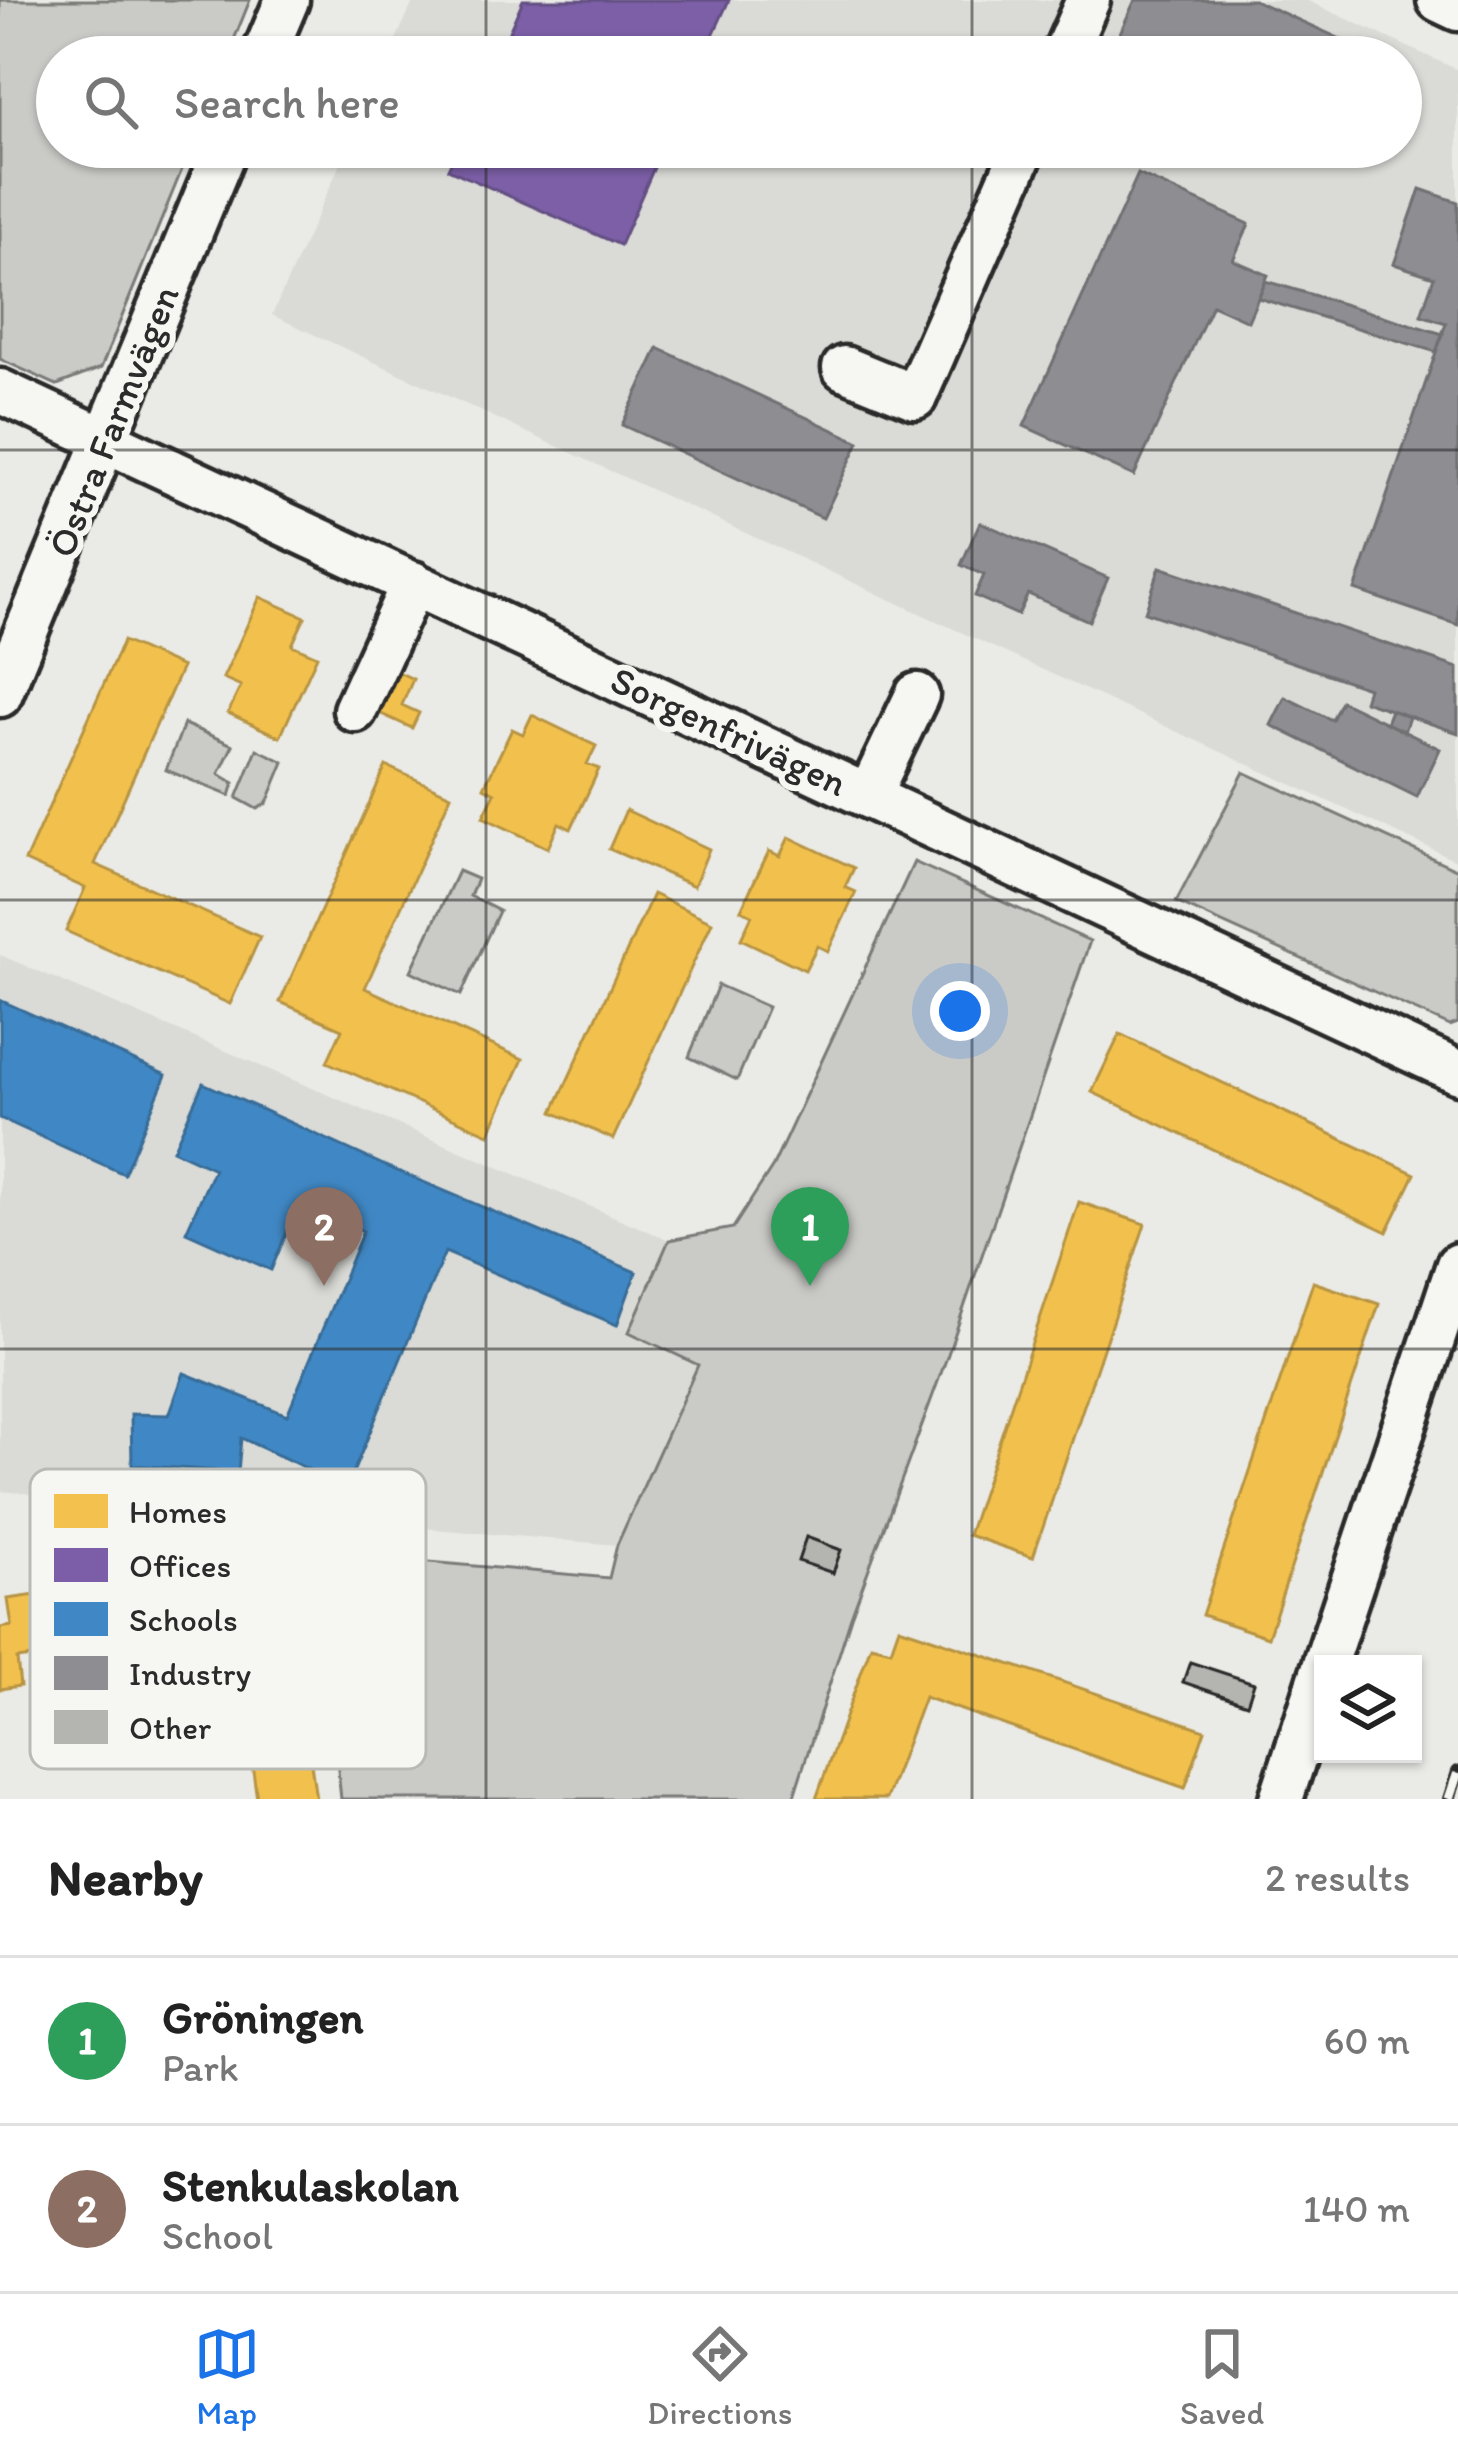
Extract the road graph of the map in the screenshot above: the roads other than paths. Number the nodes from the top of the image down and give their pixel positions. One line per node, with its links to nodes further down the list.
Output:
1 (287, 0): 5 (street)
2 (1088, 0): 6 (street)
3 (1439, 0): 4 (street)
4 (1458, 9)
5 (272, 36)
6 (1072, 36)
7 (217, 168): 11 (street, Östra Farmvägen)
8 (1015, 168): 9 (street)
9 (844, 368)
10 (0, 391): 11 (street, Sorgenfrivägen)
11 (105, 440): 12 (street, Sorgenfrivägen); 13 (street, Östra Farmvägen)
12 (413, 583): 15 (street); 16 (street, Sorgenfrivägen)
13 (0, 695)
14 (917, 695): 16 (street)
15 (355, 710)
16 (869, 795): 17 (street, Sorgenfrivägen)
17 (1458, 1072)
18 (1458, 1265): 19 (street)
19 (1328, 1655)
20 (1314, 1698): 21 (street)
21 (1281, 1799)

